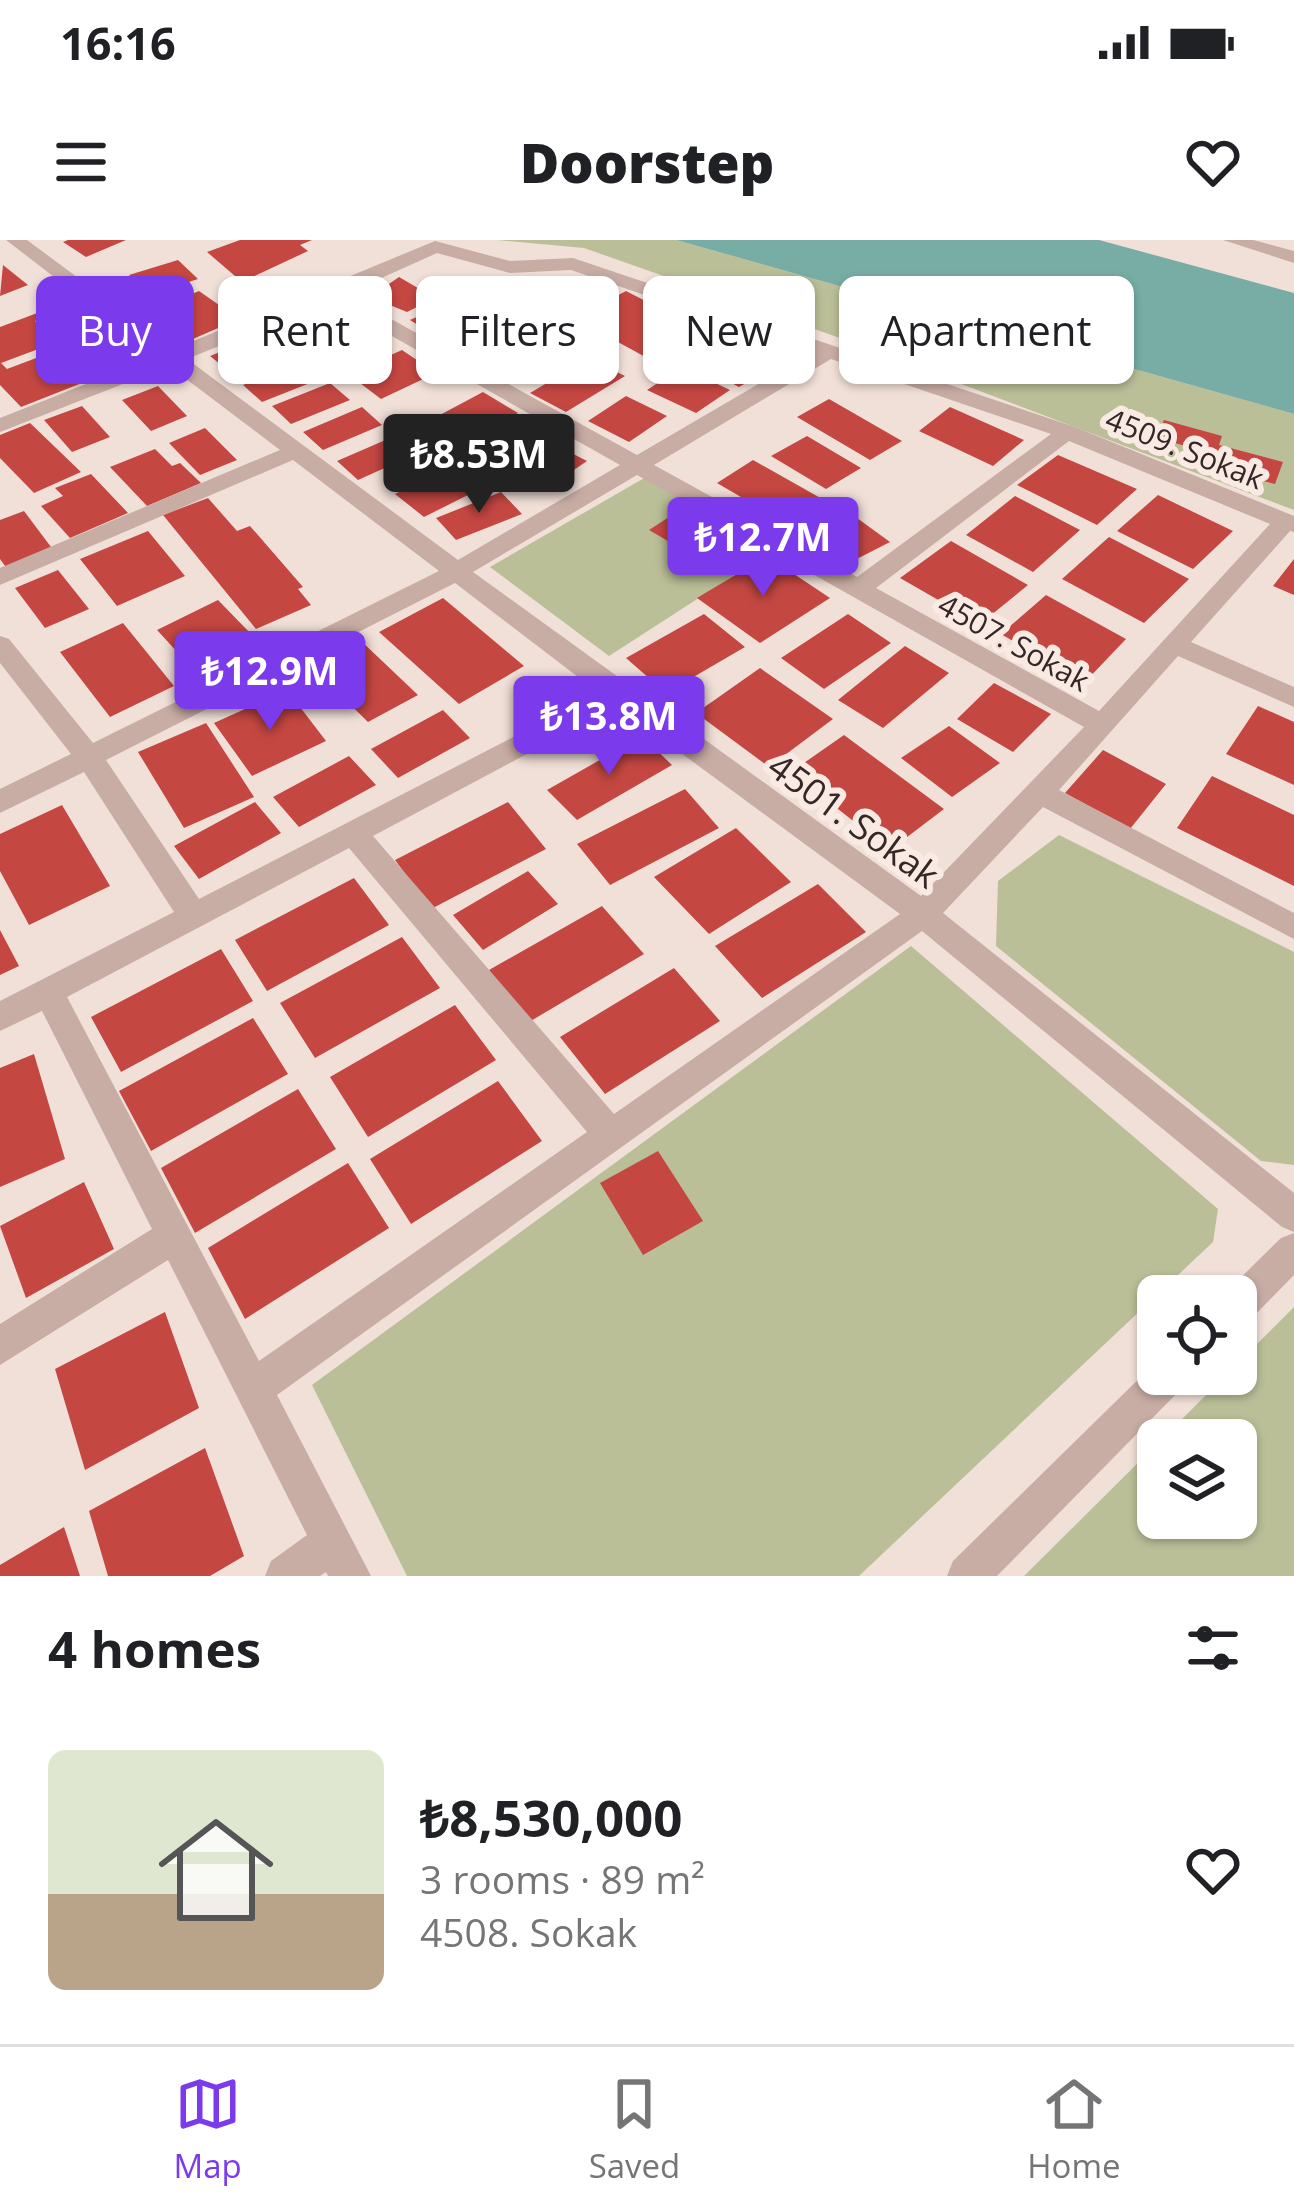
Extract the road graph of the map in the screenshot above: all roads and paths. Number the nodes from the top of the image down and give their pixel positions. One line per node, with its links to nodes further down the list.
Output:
1 (15, 240): 4 (street, 4501. Sokak)
2 (1245, 242): 3 (street)
3 (1294, 257)
4 (63, 276)
5 (371, 276): 7 (street, 4509. Sokak)
6 (392, 328): 13 (street, 4507. Sokak)
7 (826, 353): 11 (street, 4509. Sokak); 13 (street)
8 (194, 375): 12 (street, 4501. Sokak)
9 (106, 384): 10 (street)
10 (0, 426)
11 (1067, 432): 14 (street, 4509. Sokak); 17 (street)
12 (296, 452): 15 (street, 4501. Sokak); 16 (street)
13 (639, 466): 15 (street); 17 (street, 4507. Sokak)
14 (1289, 524): 18 (street)
15 (456, 572): 20 (street, 4501. Sokak); 23 (street)
16 (0, 577)
17 (858, 589): 22 (street, 4507. Sokak)
18 (1174, 644): 21 (street); 22 (street)
19 (0, 645): 23 (street)
20 (619, 694): 26 (street); 28 (street, 4501. Sokak)
21 (1294, 698)
22 (1102, 725): 24 (street)
23 (90, 758): 25 (street); 27 (street)
24 (1040, 793): 28 (street); 29 (street)
25 (0, 802)
26 (352, 830): 27 (street); 32 (street)
27 (192, 914): 30 (street)
28 (923, 914): 32 (street); 33 (street, 4501. Sokak)
29 (1294, 927)
30 (49, 994): 31 (street); 34 (street)
31 (0, 1017)
32 (611, 1135): 38 (street)
33 (1294, 1215)
34 (172, 1237): 37 (street); 38 (street)
35 (1294, 1250): 36 (street)
36 (1257, 1287)
37 (0, 1346)
38 (251, 1390): 40 (street)
39 (1149, 1395): 42 (street)
40 (341, 1559): 41 (street)
41 (286, 1576)
42 (968, 1576)

